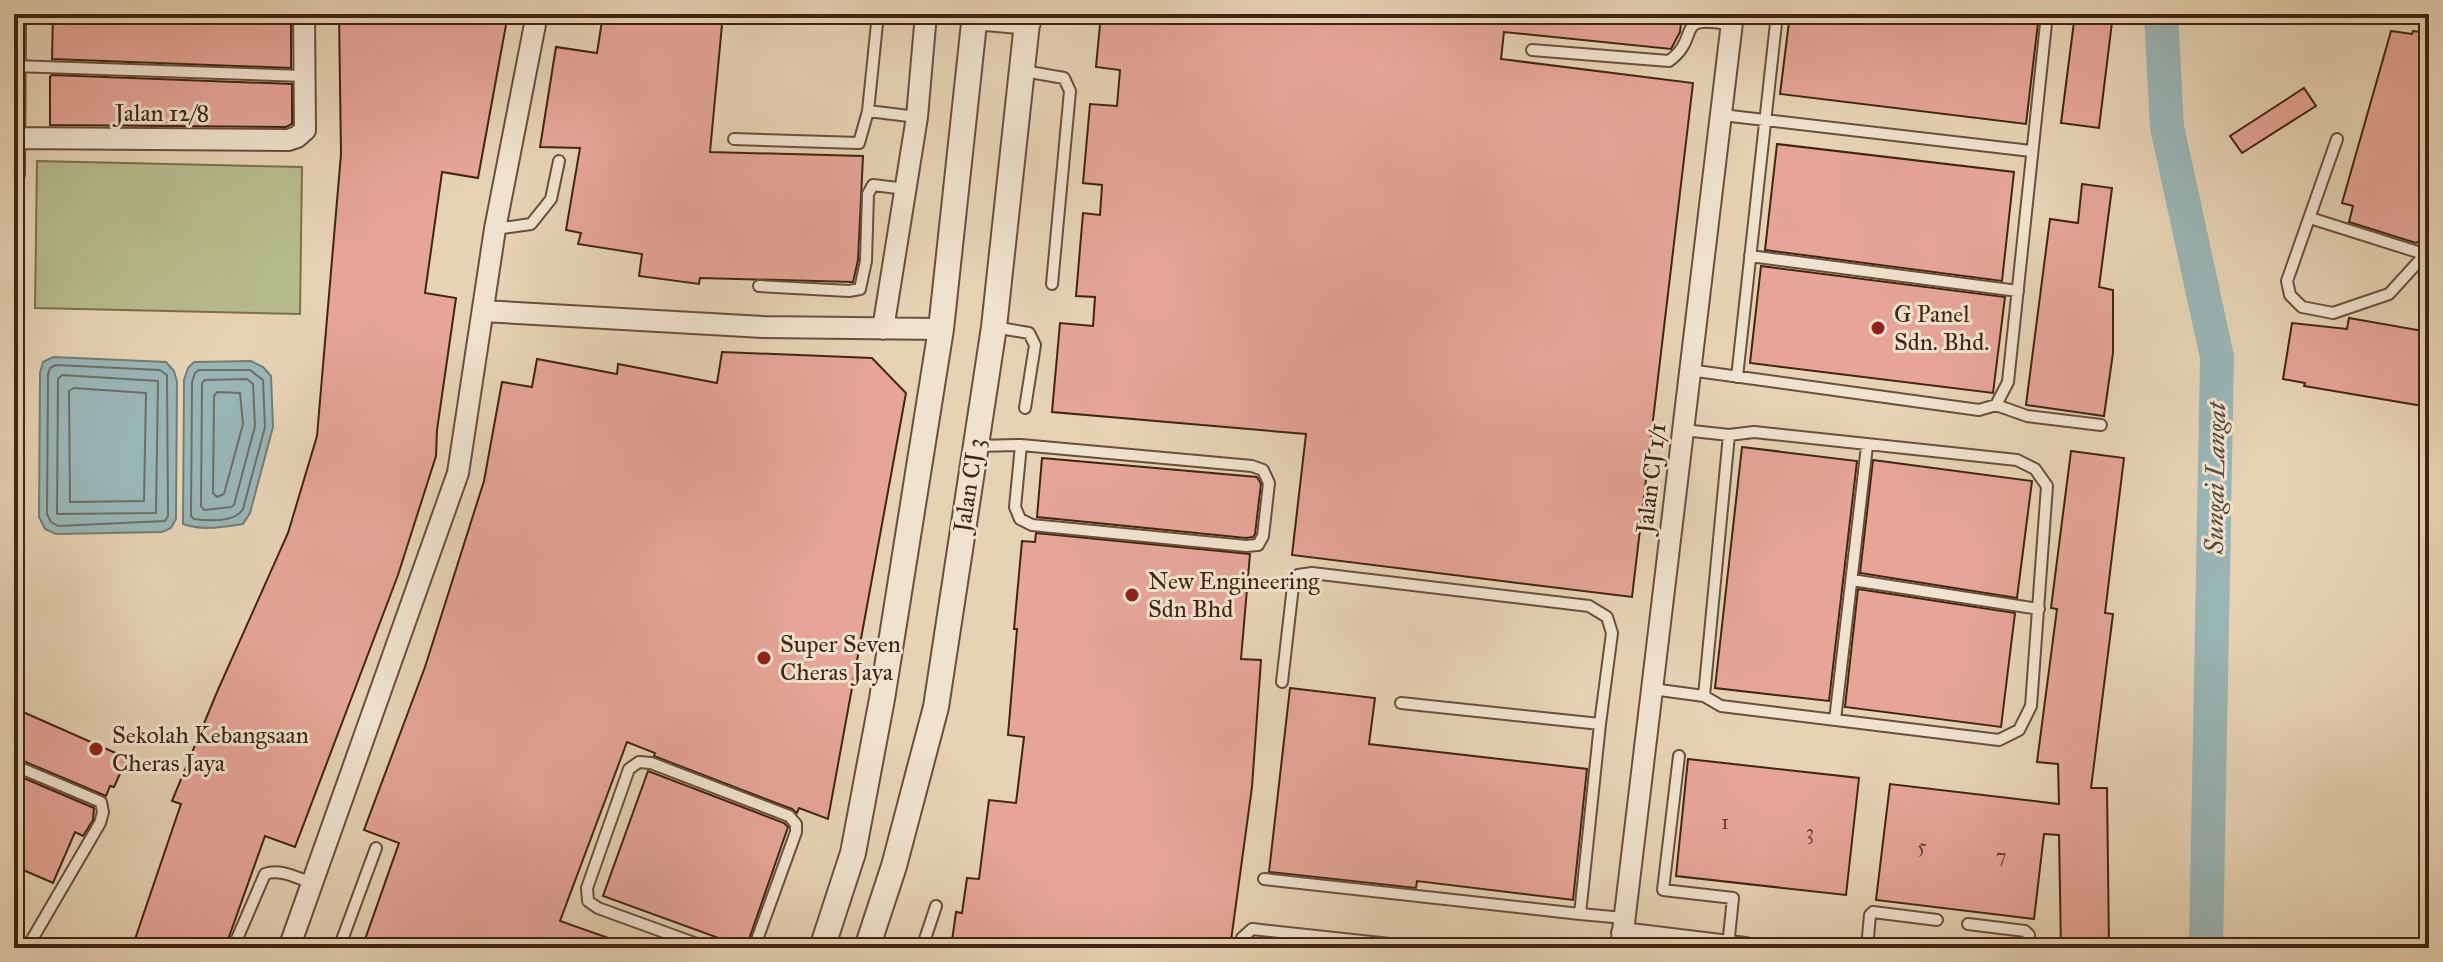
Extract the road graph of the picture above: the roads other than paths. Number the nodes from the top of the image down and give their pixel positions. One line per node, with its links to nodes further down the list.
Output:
1 (15, 14): 13 (street)
2 (304, 14): 15 (street)
3 (537, 14): 28 (street)
4 (878, 14): 16 (lane)
5 (926, 14): 18 (street)
6 (1777, 14): 19 (lane)
7 (2030, 14): 8 (lane)
8 (2046, 15): 23 (lane)
9 (975, 16): 10 (street); 37 (street)
10 (1028, 18): 14 (street, Jalan CJ 3)
11 (1732, 20): 12 (lane); 17 (street, Jalan CJ 1/1)
12 (1532, 50)
13 (14, 66): 15 (lane); 20 (street)
14 (1024, 71): 31 (lane); 35 (street, Jalan CJ 3)
15 (304, 76): 20 (street, Jalan 12/8)
16 (868, 111): 18 (lane); 21 (lane)
17 (1722, 115): 19 (lane); 38 (street, Jalan CJ 1/1)
18 (917, 117): 26 (street)
19 (1764, 120): 23 (lane); 30 (lane)
20 (14, 138): 25 (street)
21 (734, 139)
22 (2337, 139): 27 (lane)
23 (2031, 151): 33 (lane)
24 (559, 161): 28 (lane)
25 (14, 174)
26 (906, 189): 32 (lane); 36 (street)
27 (2310, 218): 29 (lane); 29 (lane)
28 (495, 229): 34 (street)
29 (2426, 252)
30 (1750, 256): 33 (lane); 39 (lane)
31 (1052, 284)
32 (759, 286)
33 (2018, 291): 40 (lane)
34 (483, 311): 36 (street); 60 (street)
35 (994, 327): 41 (lane); 46 (street, Jalan CJ 3)
36 (883, 329): 37 (street)
37 (941, 329): 73 (street)
38 (1689, 370): 39 (lane); 43 (street, Jalan CJ 1/1)
39 (1737, 377): 40 (lane)
40 (1996, 405): 42 (lane)
41 (1025, 408)
42 (2101, 425)
43 (1683, 430): 44 (lane); 51 (street, Jalan CJ 1/1)
44 (1729, 435): 47 (lane); 52 (lane)
45 (1021, 445): 45 (lane); 46 (lane)
46 (975, 446): 74 (street, Jalan CJ 3)
47 (1867, 446): 48 (lane); 49 (lane)
48 (1852, 580): 49 (lane); 54 (lane)
49 (2039, 609): 54 (lane)
50 (1282, 682): 55 (lane)
51 (1652, 689): 52 (lane); 65 (street, Jalan CJ 1/1)
52 (1704, 696): 54 (lane)
53 (1401, 703): 55 (lane)
54 (1835, 720)
55 (1600, 724): 62 (lane)
56 (1679, 756): 66 (lane)
57 (18, 767): 67 (lane)
58 (376, 848): 70 (lane)
59 (1264, 879): 62 (lane)
60 (312, 883): 68 (lane); 69 (street)
61 (936, 906): 75 (lane)
62 (1580, 914): 65 (lane)
63 (1937, 920): 78 (lane)
64 (1968, 924): 79 (lane)
65 (1622, 933): 66 (street)
66 (1733, 947)
67 (27, 948)
68 (233, 948)
69 (289, 948)
70 (339, 948)
71 (708, 948): 72 (lane)
72 (754, 948)
73 (822, 948)
74 (867, 948)
75 (922, 948)
76 (1241, 948): 77 (lane)
77 (1427, 948)
78 (1867, 948)
79 (2028, 948)

